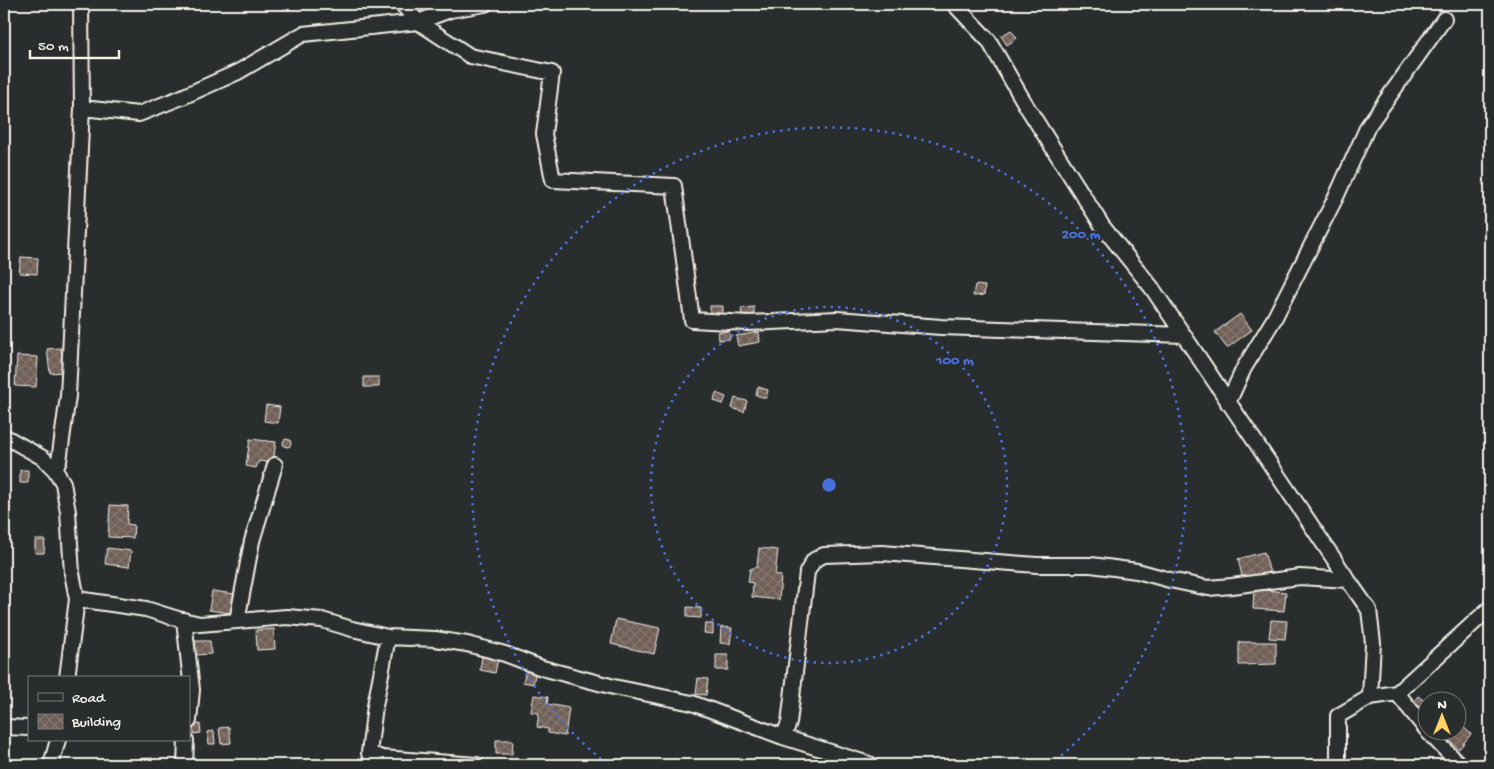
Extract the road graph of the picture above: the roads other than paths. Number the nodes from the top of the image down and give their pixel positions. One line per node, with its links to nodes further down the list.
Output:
1 (81, 4): 7 (street)
2 (402, 4): 6 (street)
3 (485, 4): 6 (street)
4 (954, 4): 8 (street)
5 (1444, 19): 9 (street)
6 (418, 22): 7 (street); 8 (street)
7 (82, 108): 12 (street)
8 (1184, 335): 9 (street)
9 (1228, 403): 13 (street)
10 (4, 436): 12 (street)
11 (276, 465): 17 (street)
12 (55, 470): 14 (street)
13 (1348, 580): 21 (street); 26 (street)
14 (77, 599): 16 (street); 19 (street)
15 (1490, 608): 20 (street)
16 (184, 620): 17 (street); 22 (street)
17 (237, 621): 18 (street)
18 (388, 636): 26 (street); 32 (street)
19 (67, 676)
20 (1397, 693): 21 (street); 23 (street)
21 (1370, 697): 34 (street)
22 (190, 711)
23 (1416, 716)
24 (4, 727): 25 (street)
25 (28, 728)
26 (783, 737): 33 (street)
27 (57, 742): 30 (street)
28 (186, 742): 31 (street)
29 (1438, 742): 35 (street)
30 (51, 765)
31 (185, 765)
32 (477, 765)
33 (869, 765)
34 (1338, 765)
35 (1460, 765)

